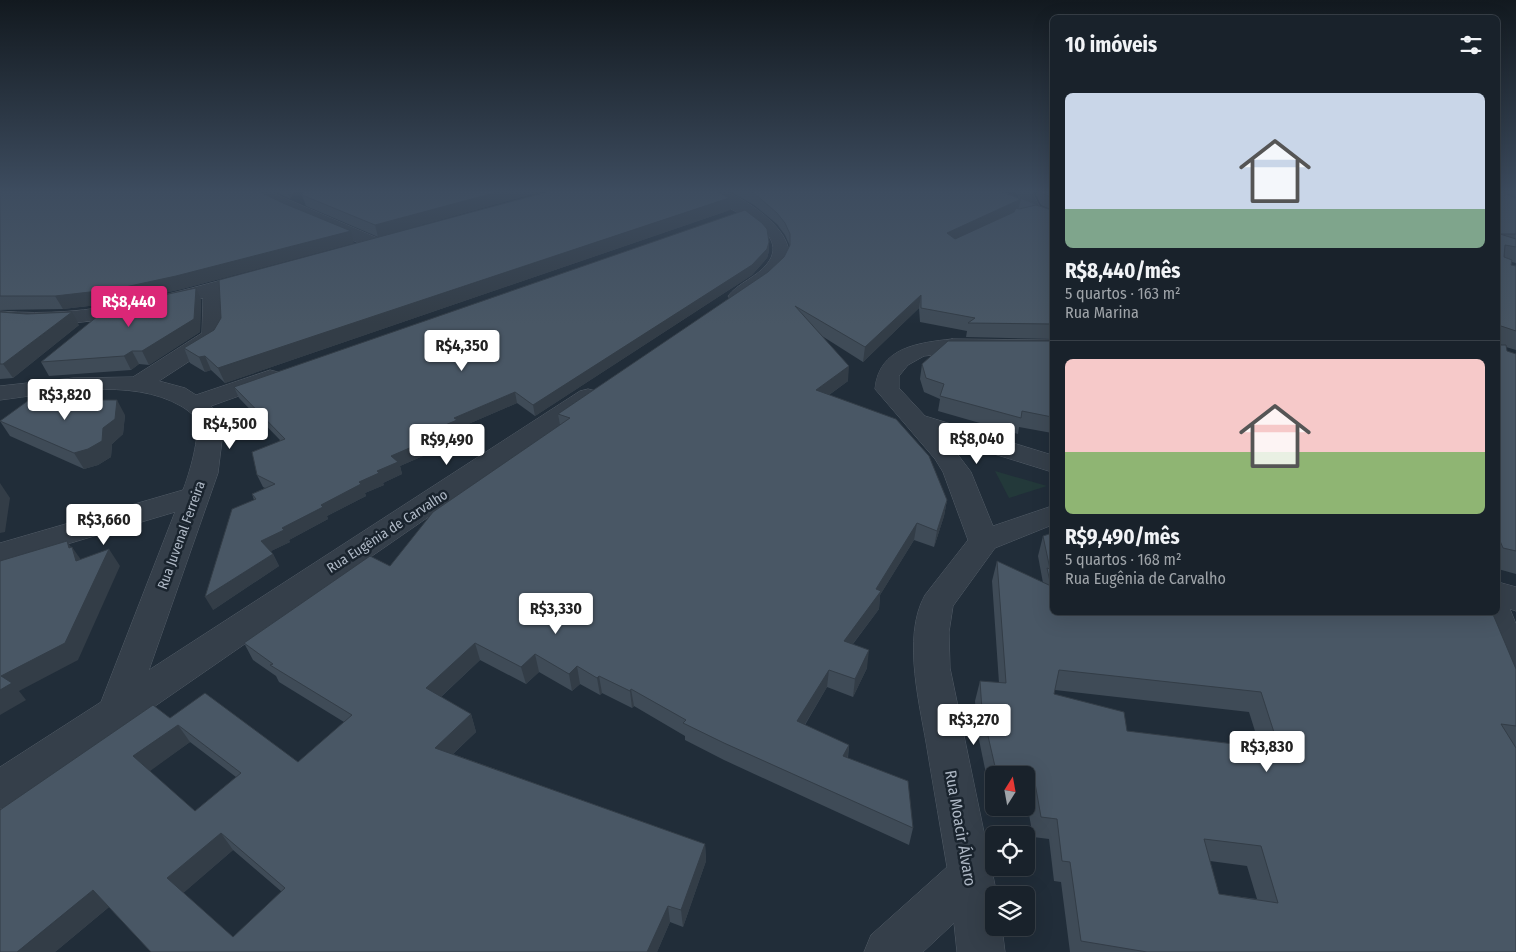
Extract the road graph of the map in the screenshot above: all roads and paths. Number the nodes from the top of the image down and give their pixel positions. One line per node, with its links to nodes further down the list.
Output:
1 (353, 234): 4 (street)
2 (774, 234): 8 (street)
3 (394, 240): 4 (street)
4 (376, 244): 5 (street)
5 (349, 252)
6 (270, 273): 7 (street)
7 (213, 289): 9 (street); 16 (street)
8 (716, 311)
9 (109, 313): 10 (street); 11 (street)
10 (0, 317)
11 (80, 336)
12 (1050, 346): 19 (street)
13 (39, 370): 17 (street)
14 (285, 372): 18 (street)
15 (610, 382): 29 (street, Rua Eugênia de Carvalho)
16 (138, 384): 17 (street, Rua Juvenal Ferreira); 18 (street, Rua Juvenal Ferreira)
17 (7, 392)
18 (195, 404): 21 (street, Rua Juvenal Ferreira)
19 (916, 421): 20 (street); 23 (street)
20 (1050, 463)
21 (196, 496): 24 (street); 29 (street, Rua Juvenal Ferreira)
22 (1050, 516): 23 (street)
23 (984, 541): 31 (street, Rua Moacir Álvaro)
24 (0, 554)
25 (1500, 595): 26 (street)
26 (1516, 599)
27 (1496, 615): 28 (street)
28 (1516, 676)
29 (115, 714): 30 (street, Rua Eugênia de Carvalho)
30 (0, 790)
31 (971, 876): 32 (street); 33 (street, Rua Moacir Álvaro)
32 (888, 952)
33 (981, 952)

